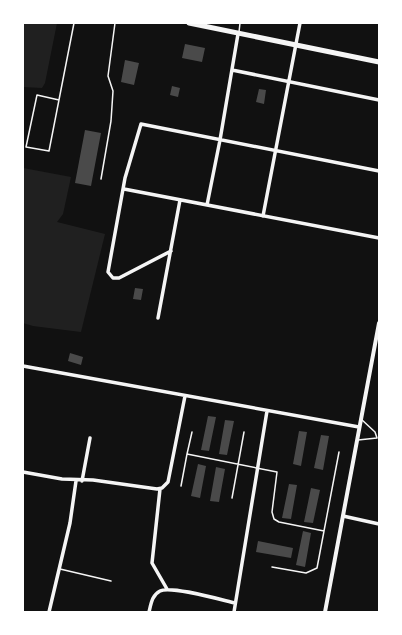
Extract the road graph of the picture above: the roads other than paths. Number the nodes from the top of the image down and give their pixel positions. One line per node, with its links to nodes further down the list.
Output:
1 (74, 23): 12 (lane)
2 (115, 23): 17 (lane)
3 (189, 23): 6 (main road)
4 (240, 23): 7 (lane)
5 (300, 23): 8 (street)
6 (197, 24): 7 (main road)
7 (238, 34): 8 (main road); 10 (street)
8 (295, 45): 9 (main road); 11 (street)
9 (379, 62)
10 (232, 70): 11 (street); 14 (street)
11 (288, 80): 13 (street); 15 (street)
12 (59, 100): 12 (lane)
13 (379, 100)
14 (220, 140): 15 (street); 18 (street); 20 (street)
15 (275, 150): 16 (street); 21 (street)
16 (379, 171)
17 (101, 179)
18 (124, 189): 19 (street); 23 (street)
19 (180, 200): 20 (street); 23 (street)
20 (207, 205): 21 (street)
21 (263, 216): 22 (street)
22 (379, 238)
23 (171, 251): 24 (street)
24 (158, 318)
25 (379, 323): 26 (street)
26 (377, 341): 30 (street)
27 (23, 366): 28 (street)
28 (185, 396): 29 (street); 45 (street)
29 (267, 411): 31 (street); 40 (street)
30 (360, 418): 31 (street); 35 (lane)
31 (359, 427): 36 (street)
32 (192, 432): 38 (lane)
33 (244, 432): 39 (lane)
34 (90, 438): 43 (street)
35 (378, 438): 36 (lane)
36 (356, 440): 47 (street)
37 (339, 452): 49 (lane)
38 (187, 454): 39 (lane); 44 (lane)
39 (238, 464): 40 (lane); 46 (lane)
40 (257, 468): 49 (lane); 54 (street)
41 (23, 472): 42 (street)
42 (76, 481): 43 (street); 51 (street)
43 (82, 481): 45 (street)
44 (181, 486)
45 (159, 489): 53 (street)
46 (232, 498)
47 (343, 516): 48 (street); 58 (street)
48 (379, 524)
49 (324, 531): 50 (lane)
50 (272, 567)
51 (58, 569): 52 (lane); 55 (street)
52 (111, 581)
53 (167, 589): 54 (street); 56 (street)
54 (235, 603): 57 (street)
55 (49, 612)
56 (149, 612)
57 (234, 612)
58 (325, 612)

